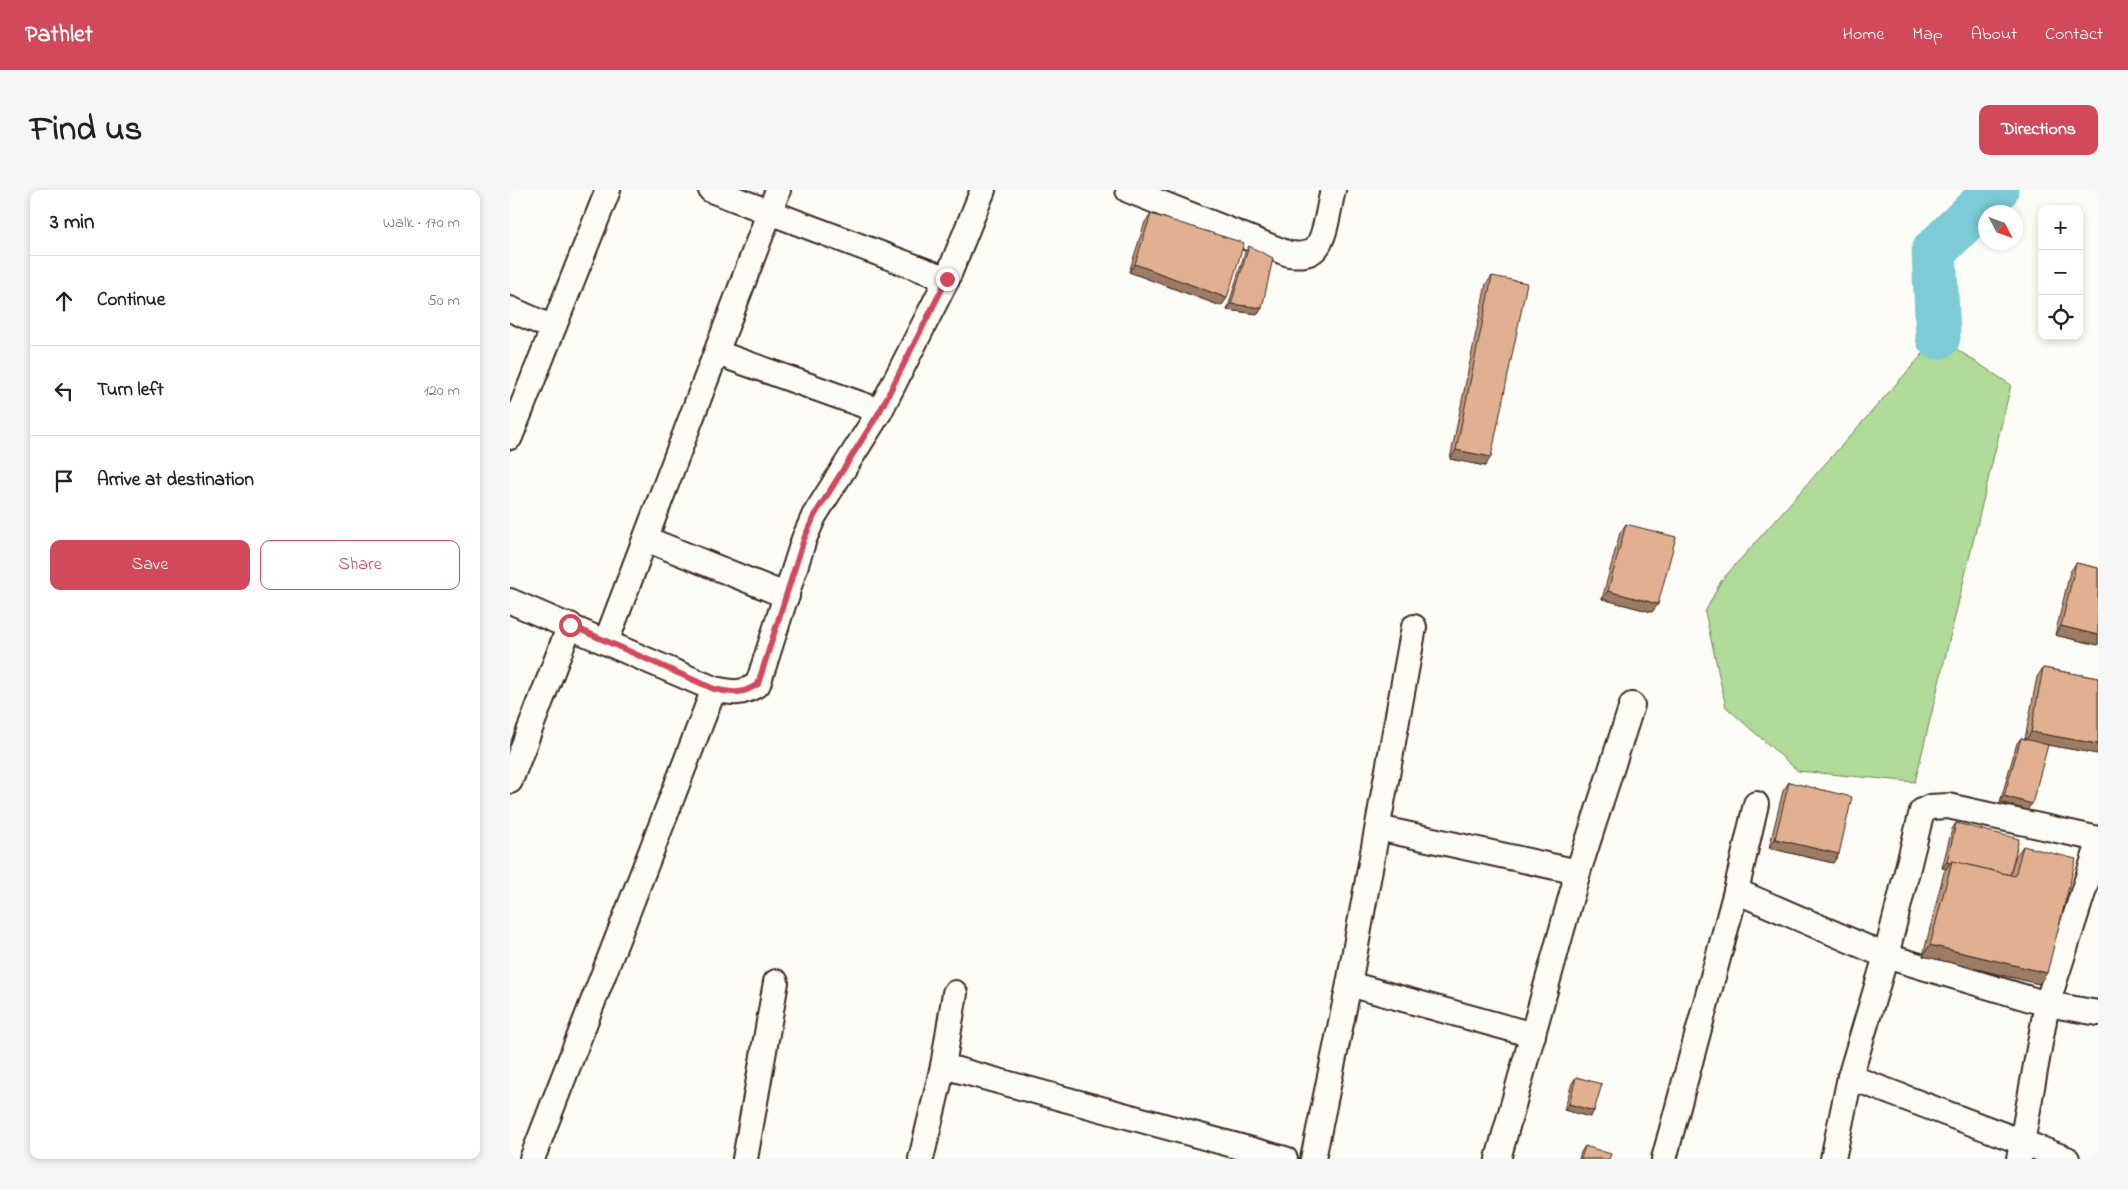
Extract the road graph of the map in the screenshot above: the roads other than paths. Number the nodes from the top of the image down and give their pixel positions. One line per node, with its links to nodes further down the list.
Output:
1 (608, 190): 9 (street)
2 (712, 190): 6 (street)
3 (983, 190): 7 (street)
4 (1128, 190): 5 (street)
5 (1333, 190)
6 (774, 201): 7 (street); 10 (street)
7 (947, 279): 11 (street)
8 (510, 309): 9 (street)
9 (553, 328): 12 (street)
10 (717, 353): 11 (street); 13 (street)
11 (880, 411): 14 (street)
12 (510, 437)
13 (646, 539): 14 (street); 18 (street)
14 (787, 596): 19 (street)
15 (510, 601): 16 (street)
16 (570, 625): 18 (street); 21 (street)
17 (1414, 627): 23 (street)
18 (606, 642): 19 (street)
19 (714, 689): 38 (street)
20 (1632, 705): 26 (street)
21 (510, 781)
22 (1756, 804): 27 (street)
23 (1378, 828): 26 (street); 30 (street)
24 (2098, 839): 28 (street)
25 (2098, 846): 32 (street)
26 (1578, 872): 34 (street)
27 (1736, 891): 28 (street); 44 (street)
28 (1886, 956): 32 (street); 36 (street)
29 (776, 982): 39 (street)
30 (1349, 984): 34 (street); 42 (street)
31 (954, 993): 35 (street)
32 (2047, 1004): 33 (street); 37 (street)
33 (2098, 1013)
34 (1533, 1035): 43 (street)
35 (943, 1066): 40 (street); 41 (street)
36 (1850, 1077): 37 (street); 45 (street)
37 (2021, 1150): 46 (street)
38 (532, 1159)
39 (745, 1159)
40 (921, 1159)
41 (1284, 1159)
42 (1313, 1159)
43 (1498, 1159)
44 (1664, 1159)
45 (1833, 1159)
46 (2067, 1159)

